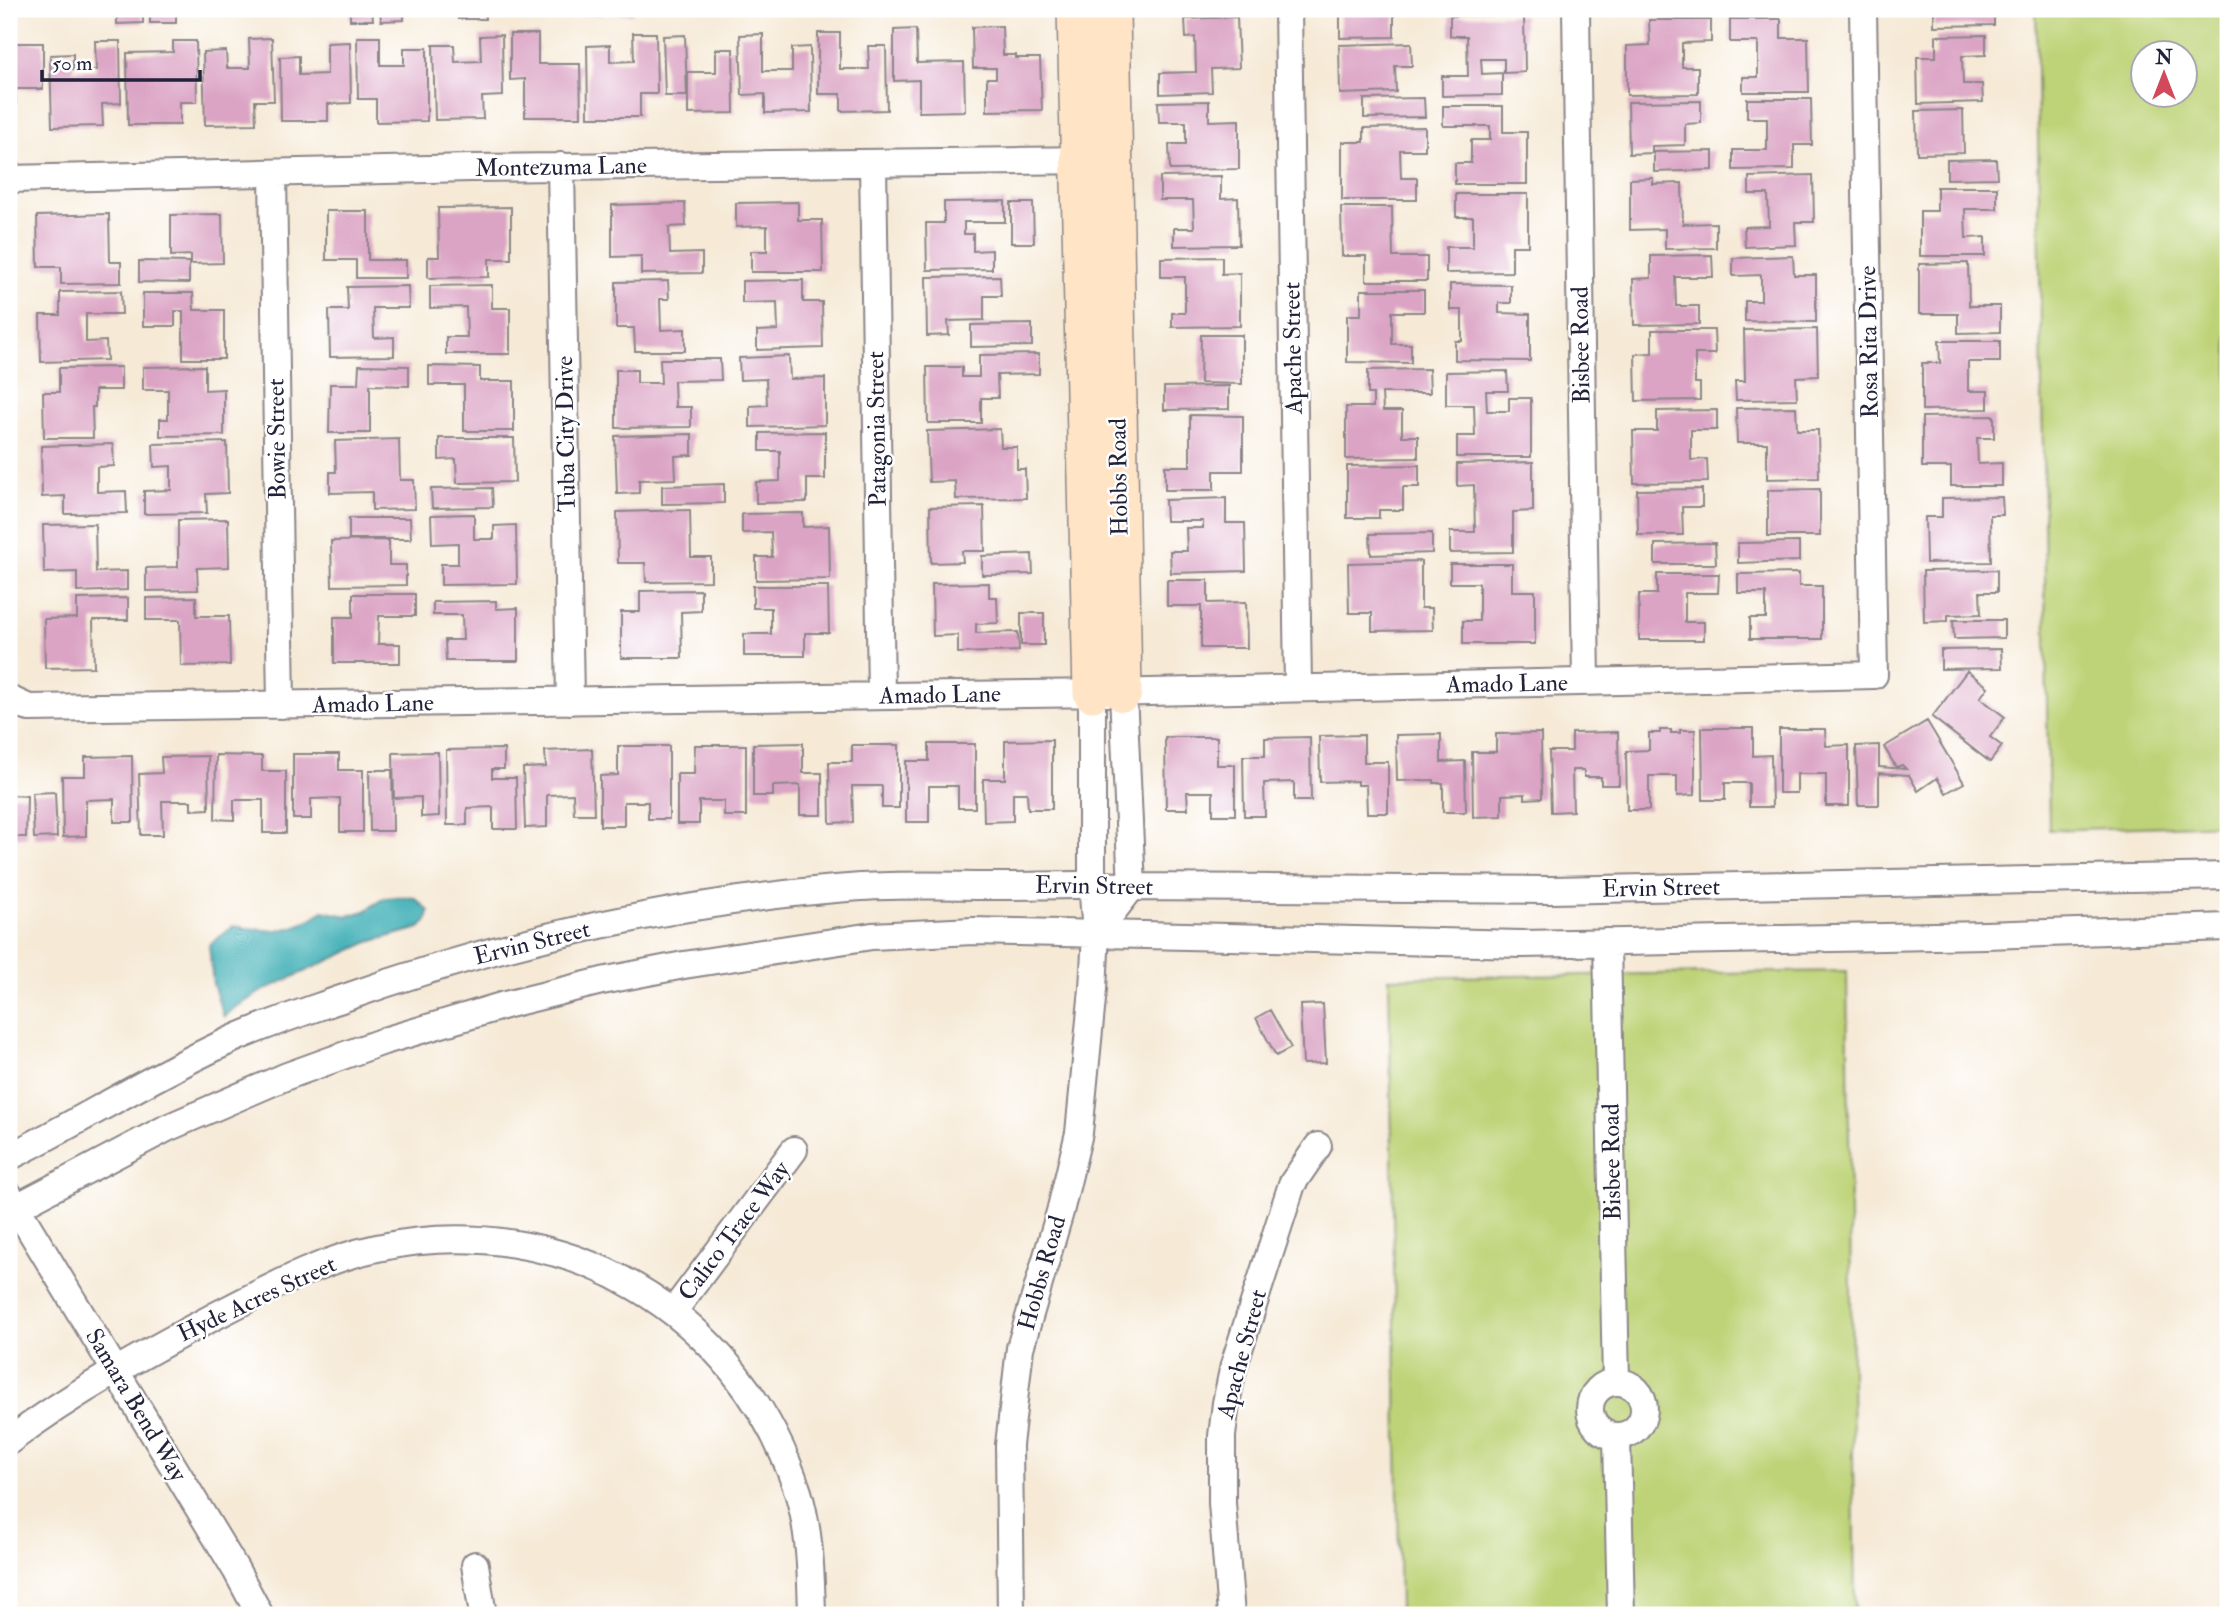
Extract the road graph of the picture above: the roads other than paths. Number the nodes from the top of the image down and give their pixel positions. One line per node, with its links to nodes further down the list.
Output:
1 (1076, 9): 6 (street, Hobbs Road)
2 (1111, 9): 6 (street, Hobbs Road)
3 (1287, 9): 13 (street, Apache Street)
4 (1576, 9): 12 (street, Bisbee Road)
5 (1863, 9): 11 (street, Rosa Rita Drive)
6 (1096, 160): 7 (street, Montezuma Lane); 14 (street, Hobbs Road)
7 (873, 163): 8 (street, Montezuma Lane); 15 (street, Patagonia Street)
8 (561, 166): 9 (street, Montezuma Lane); 17 (street, Tuba City Drive)
9 (273, 173): 10 (street, Montezuma Lane); 18 (street, Bowie Street)
10 (9, 179)
11 (1874, 674): 12 (street, Amado Lane)
12 (1586, 682): 13 (street, Amado Lane)
13 (1298, 687): 14 (street, Amado Lane)
14 (1108, 693): 15 (street, Amado Lane); 20 (street, Hobbs Road); 21 (street, Hobbs Road)
15 (881, 695): 17 (street, Amado Lane)
16 (9, 698): 18 (street, Amado Lane)
17 (570, 701): 18 (street, Amado Lane)
18 (281, 705)
19 (2228, 876): 21 (street, Ervin Street)
20 (1092, 883): 21 (street, Ervin Street); 23 (street, Hobbs Road); 27 (street, Ervin Street)
21 (1132, 887): 23 (street)
22 (2228, 927): 24 (street, Ervin Street)
23 (1096, 933): 24 (street, Ervin Street); 28 (street, Ervin Street); 38 (street, Hobbs Road)
24 (1607, 942): 31 (street, Bisbee Road)
25 (1318, 1146): 39 (street, Apache Street)
26 (794, 1150): 29 (street, Calico Trace Way)
27 (9, 1157)
28 (11, 1205): 30 (street, Samara Bend Way)
29 (673, 1312): 30 (street, Hyde Acres Street); 37 (street, Hyde Acres Street)
30 (116, 1371): 33 (street, Hyde Acres Street); 35 (street, Samara Bend Way)
31 (1616, 1382): 32 (street); 32 (street)
32 (1617, 1437): 40 (street)
33 (9, 1441)
34 (475, 1565): 36 (street)
35 (260, 1615)
36 (484, 1615)
37 (813, 1615)
38 (1011, 1615)
39 (1231, 1615)
40 (1621, 1615)

